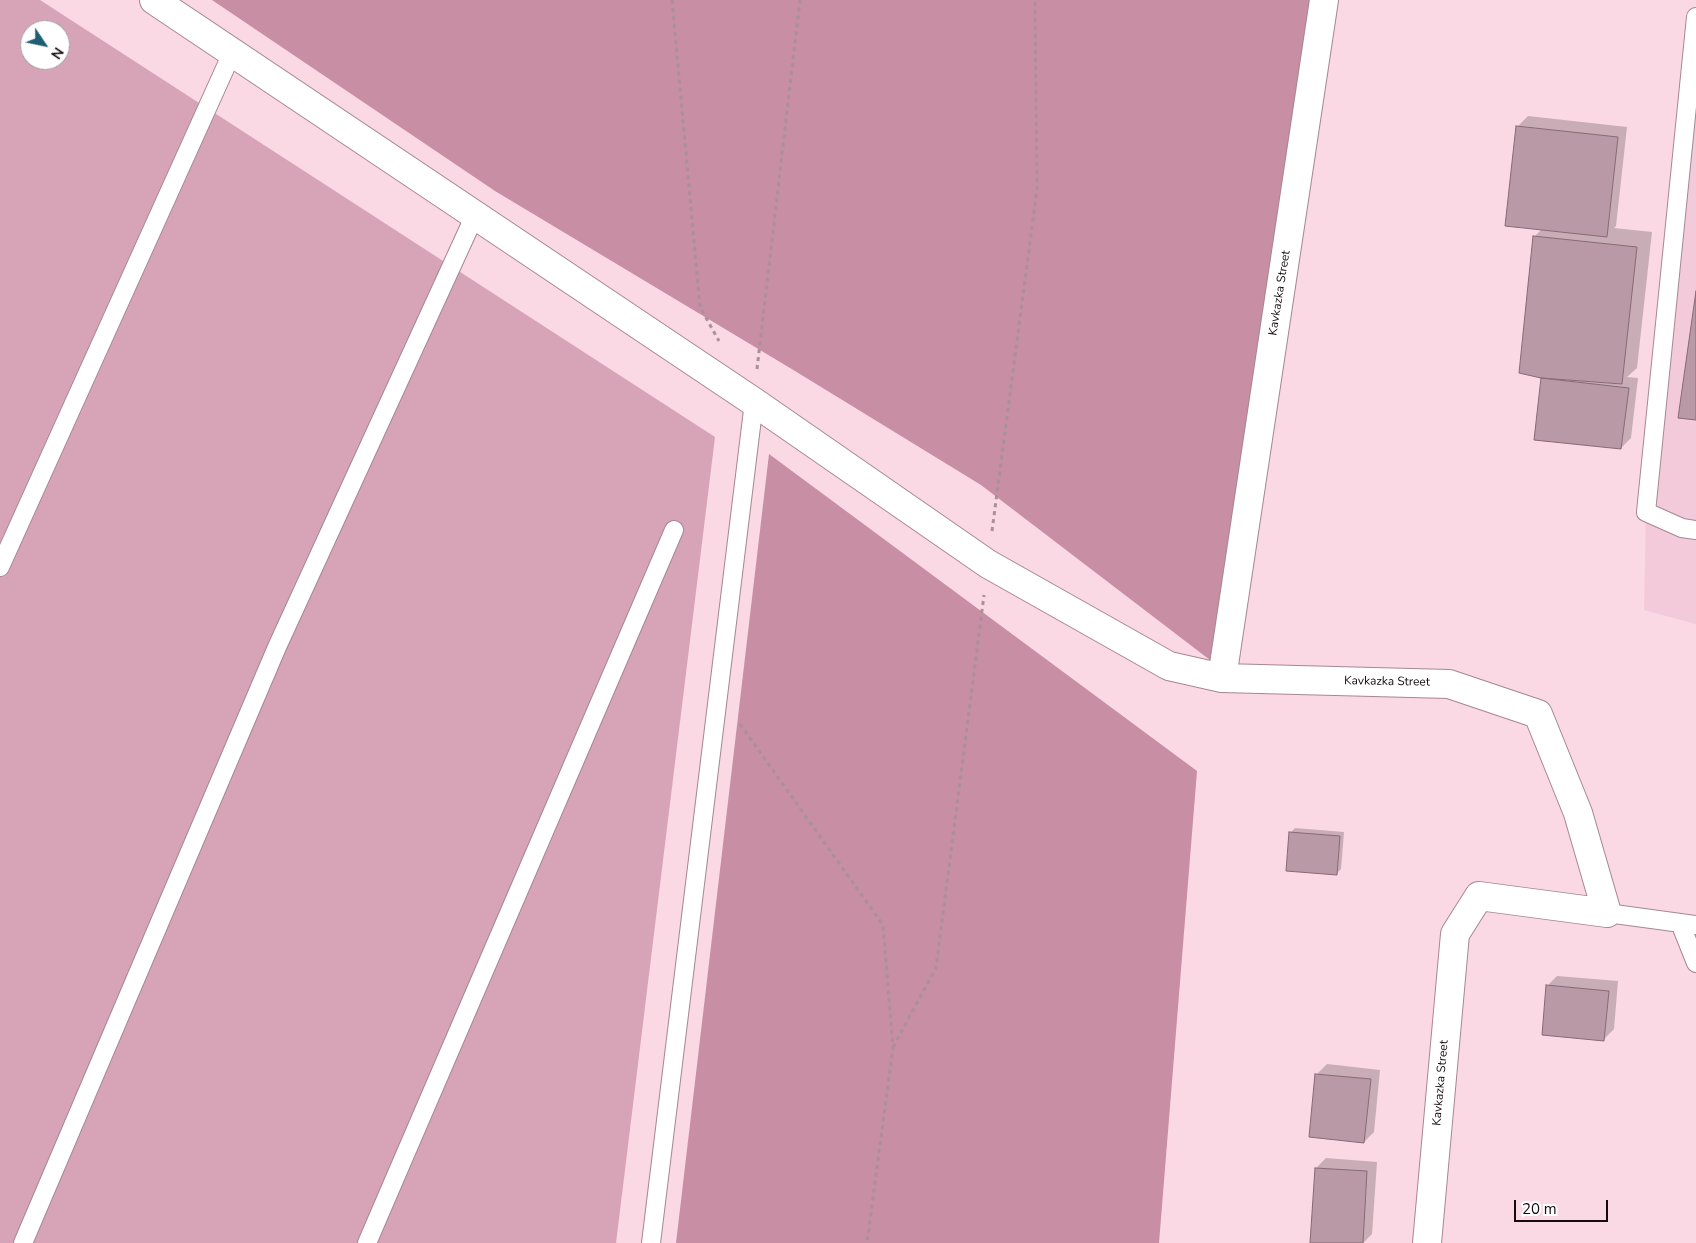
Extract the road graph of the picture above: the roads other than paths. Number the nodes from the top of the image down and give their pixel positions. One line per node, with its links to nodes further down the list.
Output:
1 (154, 0): 4 (street)
2 (1324, 0): 10 (street, Kavkazka Street)
3 (1696, 17): 8 (lane)
4 (232, 52): 5 (street); 9 (lane)
5 (475, 215): 6 (street); 14 (lane)
6 (754, 402): 10 (street); 16 (lane)
7 (674, 530): 15 (lane)
8 (1696, 530)
9 (0, 567)
10 (1222, 678): 11 (street, Kavkazka Street)
11 (1607, 913): 12 (lane); 17 (street, Kavkazka Street)
12 (1688, 924): 13 (lane)
13 (1696, 963)
14 (23, 1243)
15 (367, 1243)
16 (651, 1243)
17 (1427, 1243)

